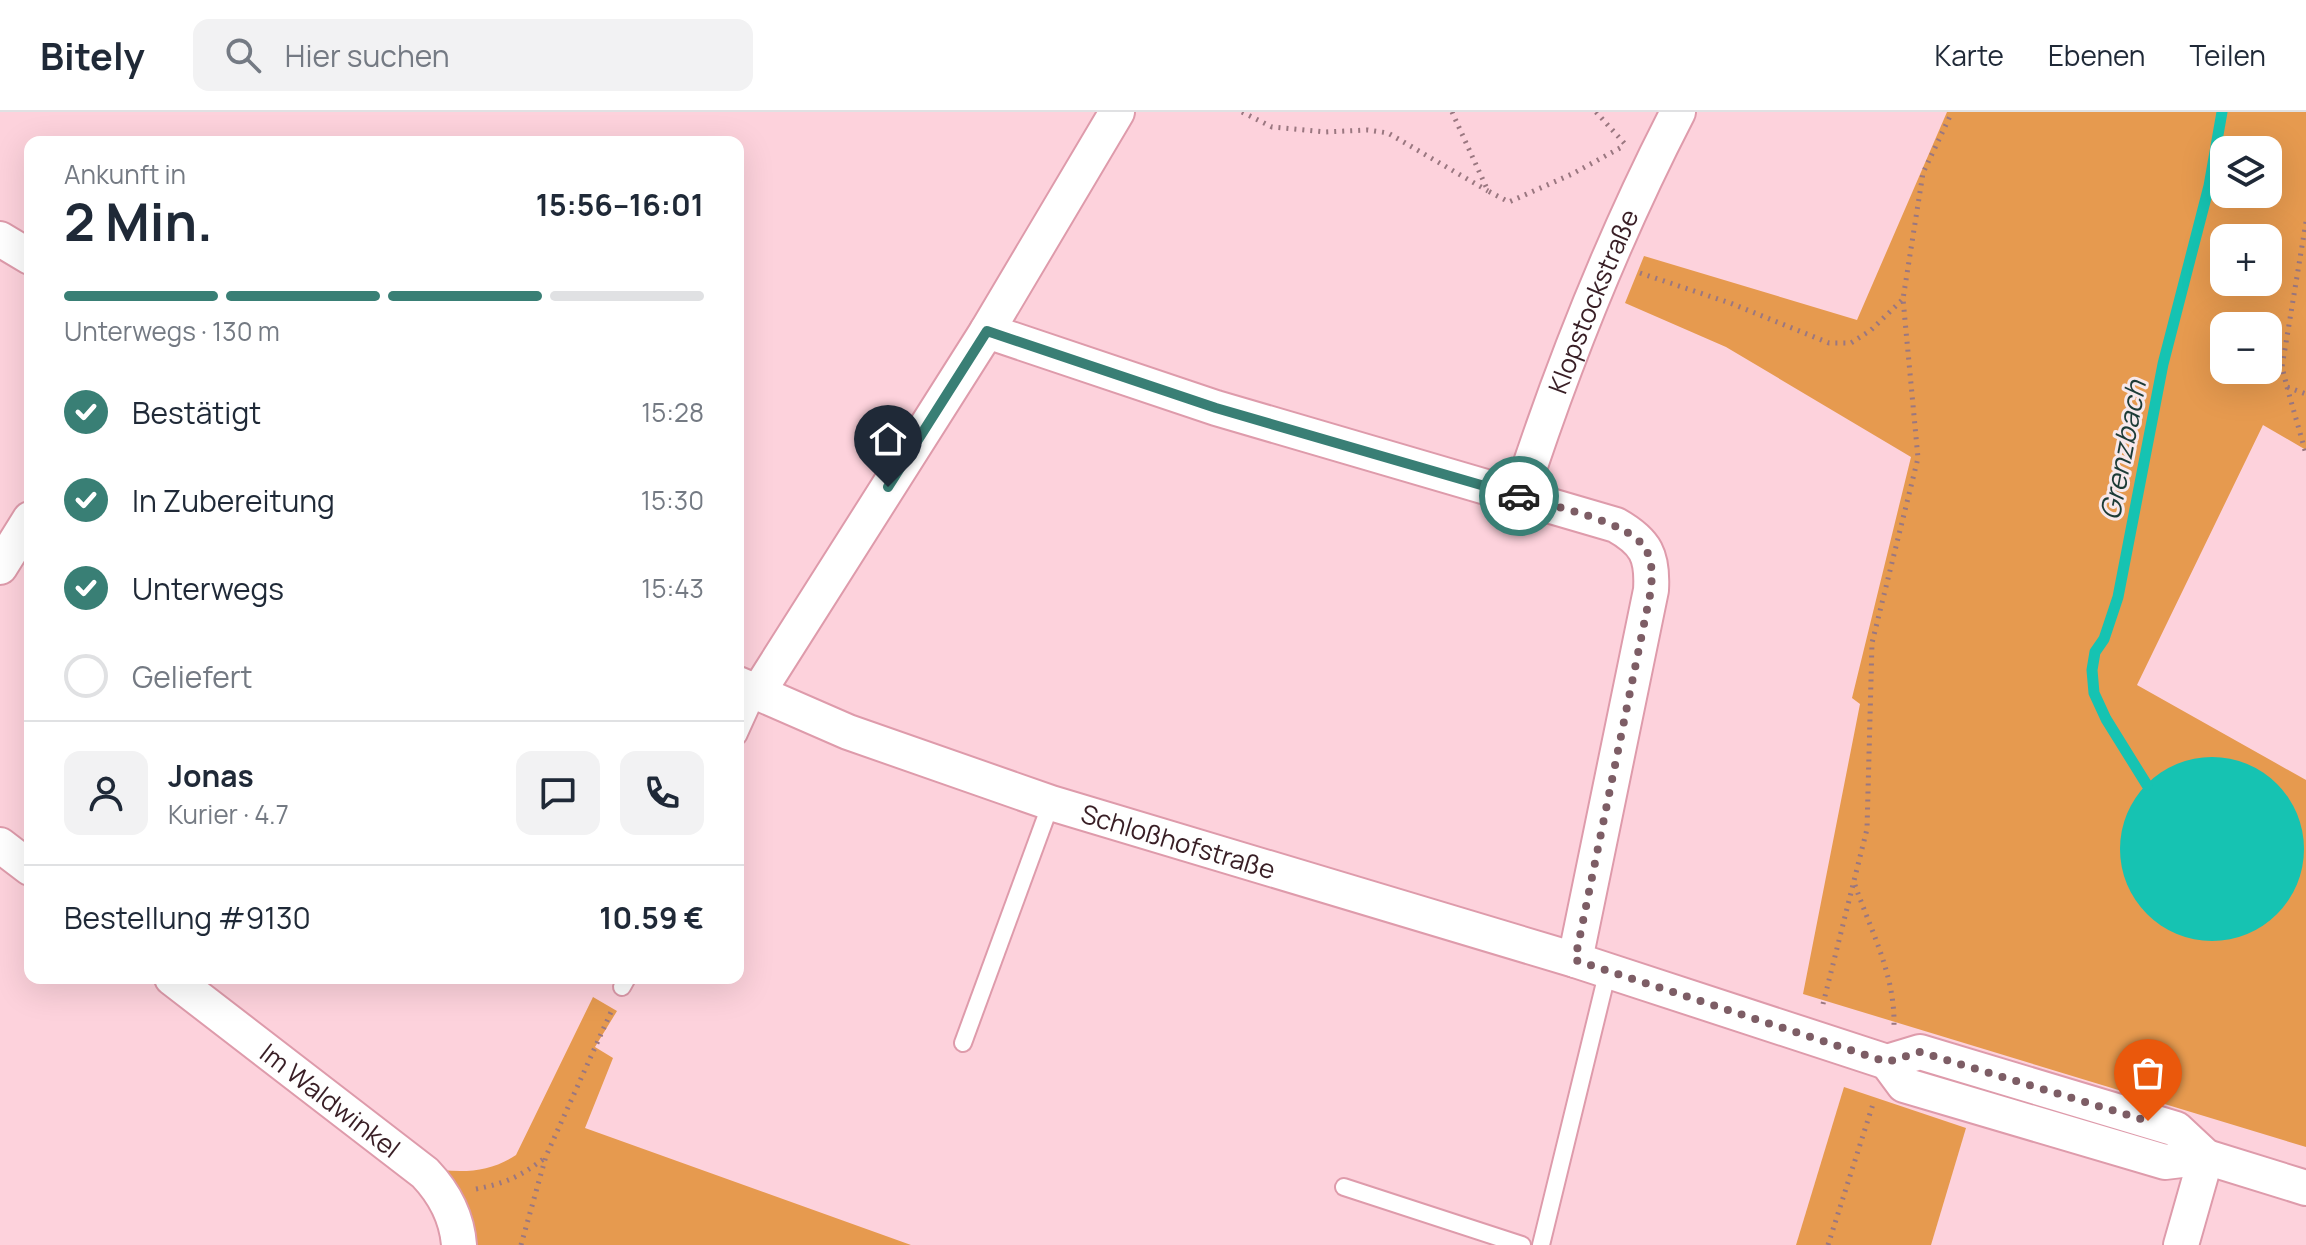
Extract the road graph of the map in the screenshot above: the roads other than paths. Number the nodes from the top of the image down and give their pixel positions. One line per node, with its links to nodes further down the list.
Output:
1 (1117, 112): 5 (street)
2 (1678, 112): 6 (street, Klopstockstraße)
3 (0, 239): 4 (street)
4 (24, 253)
5 (987, 331): 6 (street); 9 (street)
6 (1520, 496): 13 (street)
7 (24, 529): 8 (street)
8 (0, 567)
9 (748, 689): 10 (street, Schloßhofstraße)
10 (1051, 803): 13 (street, Schloßhofstraße); 16 (lane)
11 (0, 845): 12 (street)
12 (24, 863)
13 (1575, 960): 14 (street, Schloßhofstraße)
14 (1608, 970): 17 (street, Schloßhofstraße); 22 (lane)
15 (180, 984): 20 (street, Im Waldwinkel)
16 (963, 1043)
17 (2206, 1157): 19 (street, Schloßhofstraße); 23 (street)
18 (1344, 1187): 21 (lane)
19 (2306, 1188)
20 (459, 1245)
21 (1522, 1245)
22 (1541, 1245)
23 (2181, 1245)

